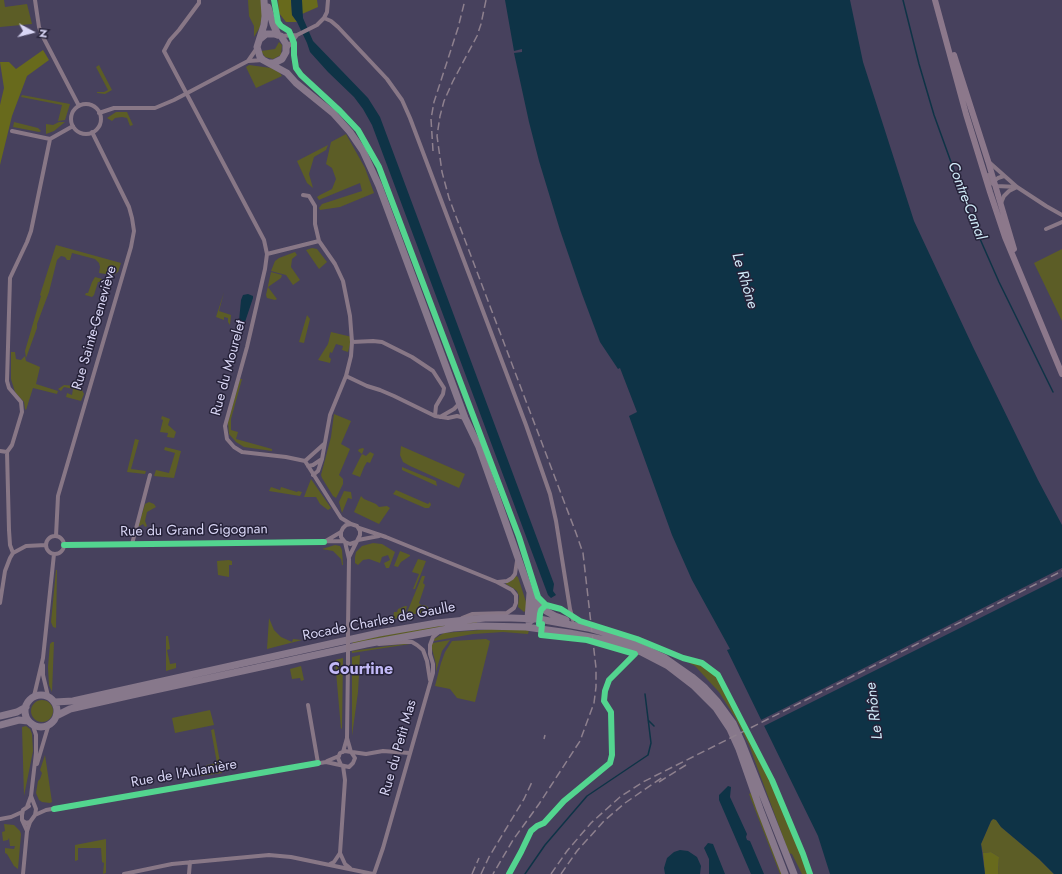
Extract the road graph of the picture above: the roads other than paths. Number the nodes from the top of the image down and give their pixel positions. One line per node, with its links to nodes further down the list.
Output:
1 (35, 0): 16 (street)
2 (199, 0): 15 (street)
3 (328, 0): 6 (street)
4 (935, 0): 22 (main road); 23 (main road)
5 (265, 1): 8 (main road); 9 (main road)
6 (324, 18): 7 (street); 72 (street)
7 (298, 34): 8 (street); 11 (street)
8 (280, 35): 9 (main road); 11 (main road)
9 (260, 39): 10 (main road)
10 (257, 47): 12 (street); 13 (main road)
11 (286, 52): 13 (main road); 14 (main road)
12 (248, 61): 13 (street); 15 (street)
13 (267, 62): 14 (main road)
14 (287, 73): 39 (main road)
15 (186, 93): 17 (street); 34 (street)
16 (79, 106): 17 (street); 18 (street)
17 (99, 113): 20 (street)
18 (72, 126): 20 (street); 21 (street)
19 (12, 131): 21 (street)
20 (92, 132): 54 (street, Rue Sainte-Geneviève)
21 (50, 139): 44 (street)
22 (974, 139): 25 (street); 27 (main road)
23 (988, 161): 24 (street); 25 (main road)
24 (1004, 176): 25 (street); 26 (street)
25 (994, 183): 26 (street); 27 (street); 29 (main road)
26 (1017, 187): 29 (street); 30 (street)
27 (990, 192): 35 (main road)
28 (303, 195): 33 (street)
29 (1001, 203): 35 (main road)
30 (1062, 215)
31 (1062, 222): 32 (street)
32 (1046, 229)
33 (319, 241): 34 (street); 36 (street)
34 (267, 254): 46 (street, Rue du Mourelet)
35 (1020, 271): 37 (main road)
36 (352, 342): 38 (street); 40 (street)
37 (1062, 374)
38 (346, 376): 40 (street); 42 (street)
39 (460, 403): 40 (street); 41 (main road)
40 (437, 416): 41 (street)
41 (466, 418): 65 (main road)
42 (324, 444): 45 (street); 46 (street)
43 (0, 451): 44 (street)
44 (8, 452): 62 (street)
45 (322, 459): 47 (street); 49 (street)
46 (305, 461): 47 (street)
47 (308, 466): 49 (street)
48 (150, 475): 59 (street)
49 (313, 475): 50 (street)
50 (341, 518): 51 (street); 53 (street)
51 (351, 524): 52 (street); 53 (street)
52 (359, 528): 55 (street); 56 (street)
53 (342, 530): 57 (street); 58 (street)
54 (56, 536): 60 (street); 61 (street)
55 (381, 536): 56 (street); 66 (street)
56 (357, 541): 58 (street); 64 (street)
57 (324, 542): 58 (street, Rue du Grand Gigognan); 59 (street, Rue du Grand Gigognan)
58 (344, 542): 64 (street)
59 (132, 544): 61 (street, Rue du Grand Gigognan)
60 (46, 545): 62 (street); 63 (street)
61 (64, 545): 63 (street)
62 (13, 553): 69 (street)
63 (54, 554): 78 (street)
64 (349, 559): 91 (street, bridge)
65 (518, 559): 66 (street); 67 (main road)
66 (497, 582): 70 (street)
67 (530, 592): 68 (main road); 71 (main road)
68 (535, 600): 71 (main road); 72 (main road)
69 (0, 603)
70 (460, 620): 71 (main road, Rocade Charles de Gaulle); 83 (main road, Rocade Charles de Gaulle)
71 (530, 620): 72 (main road, Rocade Charles de Gaulle); 73 (main road); 74 (main road)
72 (575, 623): 122 (main road, Rocade Charles de Gaulle)
73 (480, 626): 74 (main road, Rocade Charles de Gaulle); 75 (main road, Rocade Charles de Gaulle)
74 (538, 629): 77 (main road, Rocade Charles de Gaulle)
75 (440, 630): 76 (main road, Rocade Charles de Gaulle); 79 (street, Rue du Petit Mas)
76 (366, 644): 79 (street); 86 (main road, Rocade Charles de Gaulle)
77 (637, 650): 80 (street); 121 (main road, Rocade Charles de Gaulle)
78 (43, 658): 81 (street); 82 (street)
79 (430, 680): 94 (street, Rue du Petit Mas)
80 (609, 680)
81 (34, 696): 82 (main road); 85 (main road)
82 (48, 696): 83 (main road)
83 (55, 702): 86 (main road)
84 (308, 705): 99 (street)
85 (26, 707): 87 (main road); 88 (main road)
86 (58, 715): 90 (main road)
87 (0, 716)
88 (31, 724): 89 (main road); 90 (main road); 101 (street)
89 (0, 725)
90 (48, 727): 101 (street)
91 (347, 738): 92 (street); 93 (street)
92 (342, 752): 93 (street); 96 (street)
93 (351, 752): 95 (street); 97 (street)
94 (409, 753): 95 (street); 120 (street, Rue du Petit Mas)
95 (366, 754): 97 (street)
96 (339, 756): 98 (street, Rue de l'Aulanière); 100 (street)
97 (354, 761): 100 (street)
98 (326, 762): 99 (street, Rue de l'Aulanière); 100 (street, Rue de l'Aulanière)
99 (318, 763): 105 (street, Rue de l'Aulanière)
100 (342, 766): 113 (street)
101 (34, 774): 102 (street)
102 (31, 796): 103 (street); 104 (street)
103 (27, 807): 104 (street); 106 (street)
104 (35, 807): 105 (street, Rue de l'Aulanière); 107 (street)
105 (46, 810): 107 (street, Rue de l'Aulanière)
106 (22, 812): 108 (street); 110 (street)
107 (35, 814): 111 (street)
108 (11, 817): 109 (street); 110 (street)
109 (0, 819)
110 (22, 821): 111 (street); 112 (street)
111 (30, 822): 112 (street)
112 (27, 831): 117 (street)
113 (340, 853): 115 (street); 116 (street)
114 (190, 862): 115 (street); 118 (street); 119 (street)
115 (329, 864): 116 (street)
116 (350, 868): 120 (street)
117 (23, 874)
118 (124, 874)
119 (190, 874)
120 (374, 874)
121 (785, 874)
122 (794, 874)

